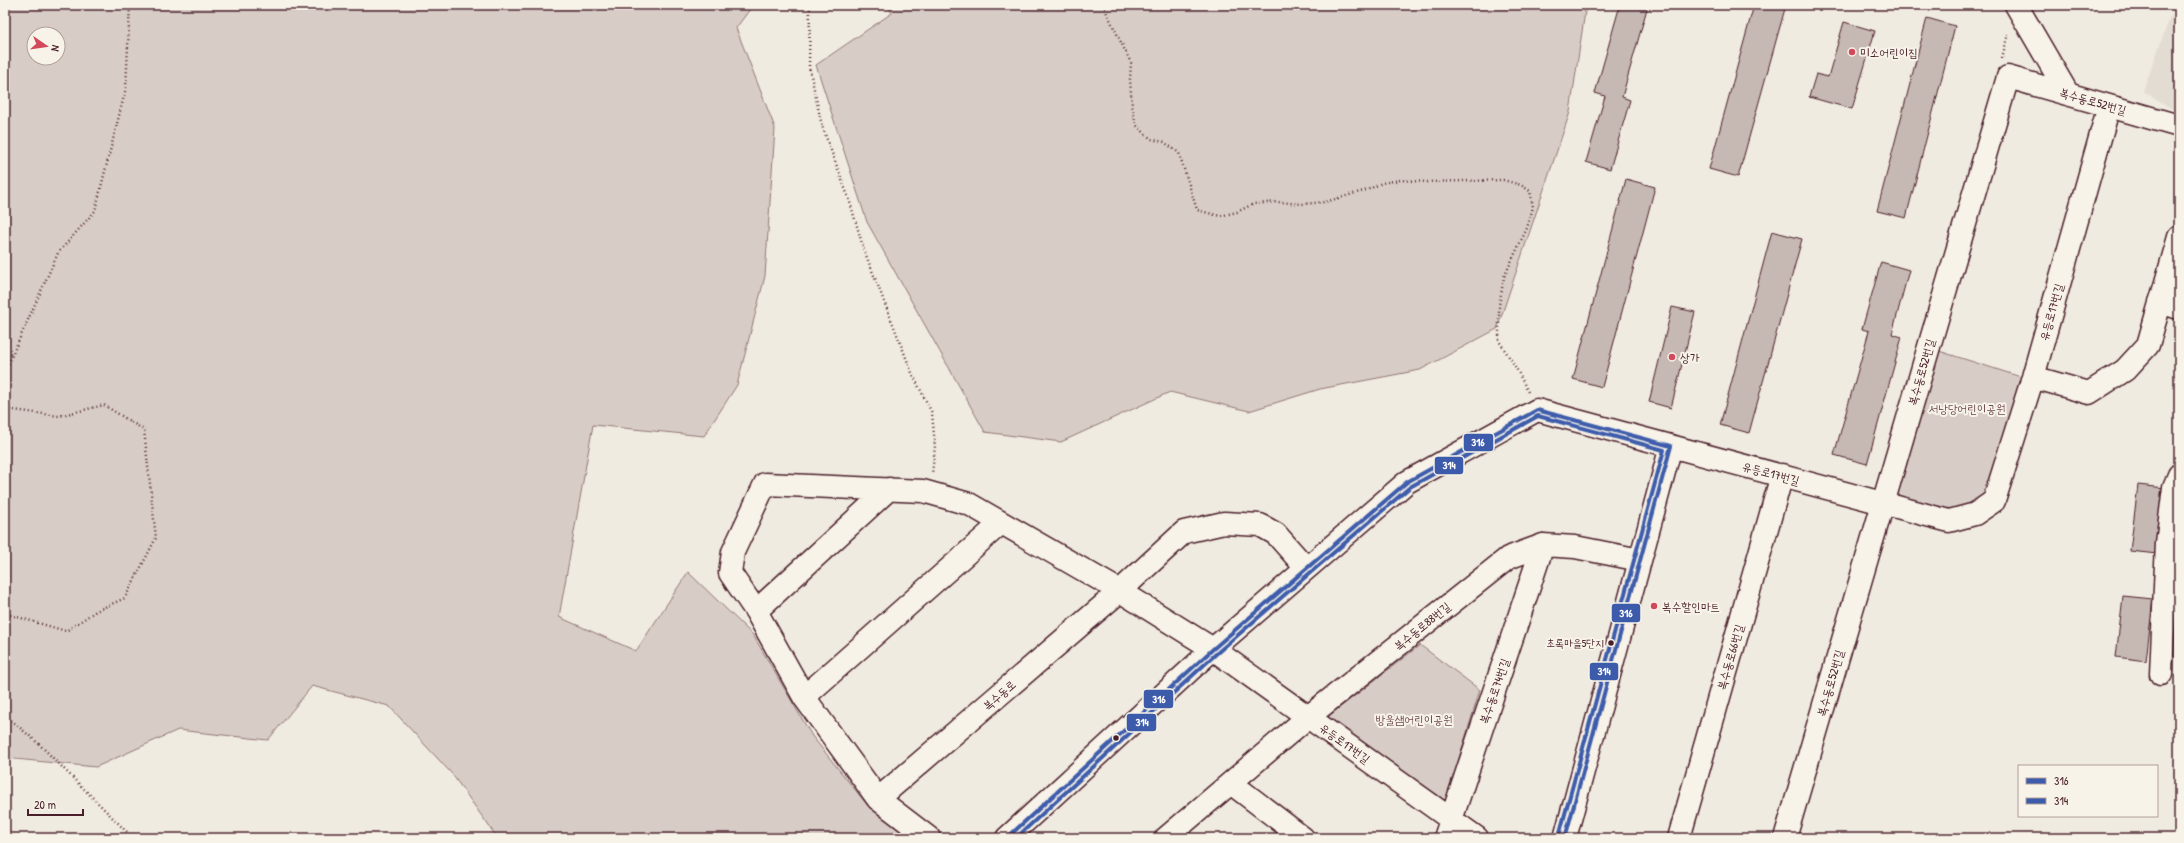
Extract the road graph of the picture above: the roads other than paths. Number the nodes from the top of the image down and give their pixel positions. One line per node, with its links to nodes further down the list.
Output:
1 (2016, 5): 2 (street)
2 (2068, 94): 3 (street, 복수동로52번길); 12 (street, 복수동로52번길)
3 (2109, 106): 4 (street, 복수동로52번길); 7 (street, 유등로17번길)
4 (2179, 126)
5 (2179, 237): 6 (street)
6 (2170, 305): 7 (street)
7 (2033, 377): 12 (street, 유등로17번길)
8 (1671, 446): 9 (street, 유등로17번길); 15 (street); 16 (street, 유등로17번길)
9 (1782, 475): 12 (street, 유등로17번길); 32 (street, 복수동로66번길)
10 (2179, 475): 20 (street)
11 (889, 489): 13 (street); 18 (street); 18 (street)
12 (1882, 504): 33 (street, 복수동로52번길)
13 (1001, 523): 17 (street); 21 (street)
14 (1543, 545): 15 (street, 복수동로88번길); 22 (street, 복수동로88번길); 25 (street, 복수동로74번길)
15 (1640, 560): 31 (street)
16 (1306, 568): 17 (street, 복수동로); 19 (street)
17 (1120, 591): 19 (street); 24 (street, 복수동로)
18 (756, 611): 21 (street)
19 (1213, 649): 22 (street, 유등로17번길); 27 (street)
20 (2161, 674)
21 (804, 697): 24 (street)
22 (1308, 717): 23 (street, 복수동로88번길); 25 (street, 유등로17번길)
23 (1231, 783): 28 (street, 복수동로88번길); 29 (street)
24 (878, 799): 26 (street)
25 (1448, 828): 30 (street, 유등로17번길)
26 (929, 838)
27 (1007, 838)
28 (1166, 838)
29 (1302, 838)
30 (1477, 838)
31 (1565, 838)
32 (1679, 838)
33 (1785, 838)

